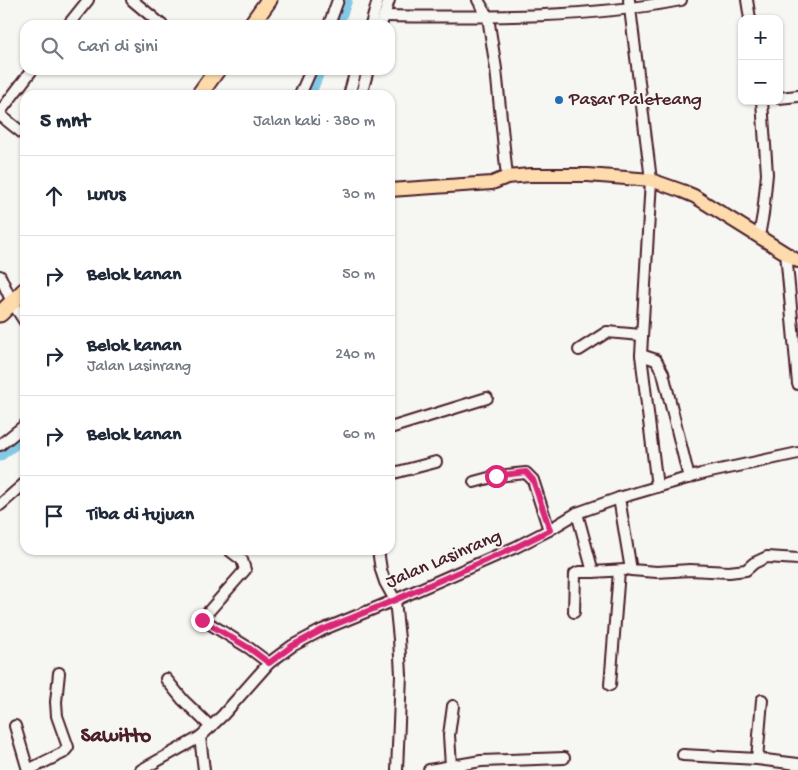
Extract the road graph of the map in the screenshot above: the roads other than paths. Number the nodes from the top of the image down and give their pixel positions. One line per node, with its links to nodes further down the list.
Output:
1 (88, 0): 13 (street)
2 (132, 0): 14 (street)
3 (269, 0): 15 (highway)
4 (338, 0): 16 (street)
5 (378, 0): 17 (street)
6 (389, 0): 18 (street)
7 (478, 0): 12 (street)
8 (679, 0): 10 (street)
9 (747, 0): 11 (street)
10 (630, 5): 12 (street); 35 (street)
11 (749, 15)
12 (488, 17): 19 (street); 34 (street)
13 (72, 20)
14 (156, 20)
15 (255, 20)
16 (331, 20)
17 (372, 20)
18 (382, 20)
19 (395, 21)
20 (28, 75): 32 (street)
21 (213, 75): 25 (highway)
22 (309, 75): 26 (street)
23 (355, 75): 27 (street)
24 (366, 75): 28 (street)
25 (203, 90)
26 (302, 90)
27 (350, 90)
28 (362, 90)
29 (798, 96): 30 (street)
30 (783, 98)
31 (762, 105): 37 (street)
32 (0, 113): 33 (street)
33 (20, 131)
34 (507, 177): 35 (main road); 36 (main road)
35 (651, 180): 37 (main road); 45 (street)
36 (395, 190)
37 (759, 236): 38 (main road)
38 (786, 253): 39 (main road); 48 (street)
39 (798, 261)
40 (0, 276): 42 (street)
41 (20, 295): 42 (highway)
42 (12, 302): 43 (highway); 44 (street)
43 (0, 314)
44 (20, 314)
45 (641, 335): 46 (street); 47 (street)
46 (579, 350)
47 (641, 356): 56 (street); 59 (street)
48 (798, 384)
49 (487, 398): 50 (street)
50 (395, 426)
51 (20, 429): 52 (street)
52 (0, 445)
53 (798, 453): 56 (street, Jalan Lasinrang)
54 (436, 462): 55 (street)
55 (395, 473)
56 (689, 478): 59 (street, Jalan Lasinrang)
57 (474, 482): 63 (street)
58 (20, 487): 61 (street)
59 (656, 487): 60 (street, Jalan Lasinrang)
60 (619, 498): 62 (street, Jalan Lasinrang); 67 (street)
61 (0, 505)
62 (577, 513): 63 (street, Jalan Lasinrang); 69 (street)
63 (550, 530): 70 (street, Jalan Lasinrang)
64 (236, 555): 72 (street)
65 (379, 555): 70 (street)
66 (798, 559): 67 (street)
67 (631, 570): 68 (street)
68 (619, 571): 69 (street); 75 (street)
69 (593, 572): 71 (street)
70 (395, 600): 72 (street, Jalan Lasinrang); 90 (street)
71 (574, 612)
72 (269, 663): 79 (street, Jalan Lasinrang)
73 (59, 673): 87 (street)
74 (166, 680): 79 (street)
75 (610, 685)
76 (762, 700): 83 (street)
77 (453, 706): 86 (street)
78 (15, 726): 87 (street)
79 (211, 727): 80 (street, Jalan Lasinrang)
80 (200, 737): 85 (street, Jalan Lasinrang); 89 (street)
81 (683, 755): 83 (street)
82 (564, 758): 86 (street)
83 (758, 760): 84 (street)
84 (798, 764)
85 (159, 766): 88 (street, Jalan Lasinrang)
86 (451, 766): 91 (street)
87 (28, 770)
88 (141, 770)
89 (204, 770)
90 (397, 770)
91 (429, 770)

